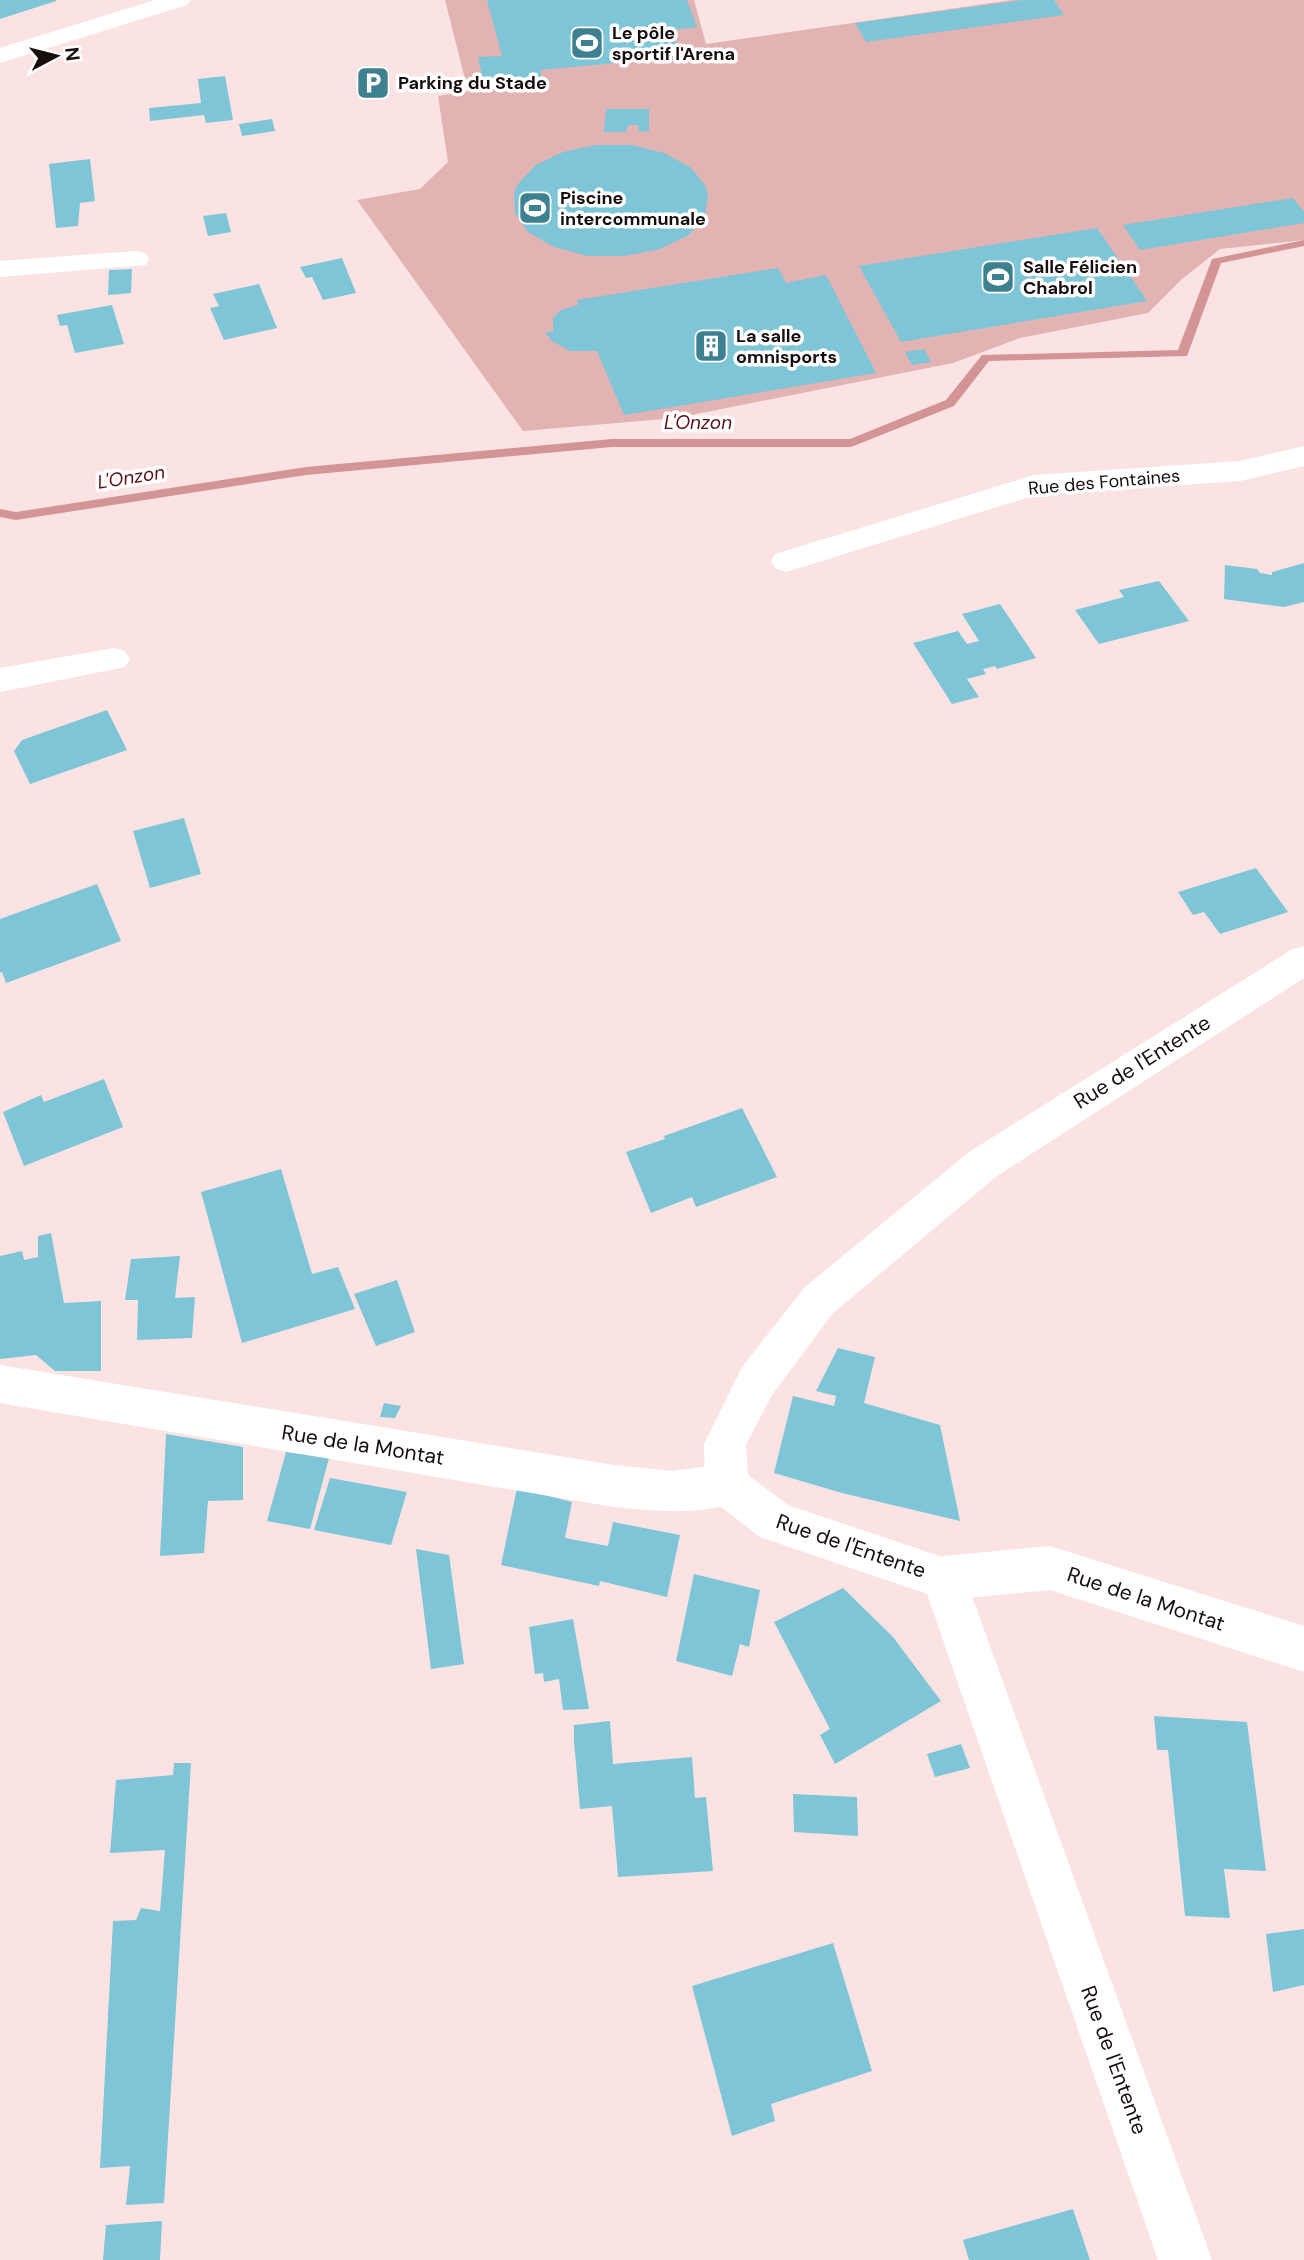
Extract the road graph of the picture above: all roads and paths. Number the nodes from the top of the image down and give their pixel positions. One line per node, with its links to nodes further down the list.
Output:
1 (179, 0): 2 (street)
2 (0, 56)
3 (136, 259): 4 (street)
4 (0, 269)
5 (1304, 456): 6 (street, Rue des Fontaines)
6 (786, 561)
7 (114, 659): 8 (street)
8 (0, 680)
9 (1304, 960): 11 (street, Rue de l'Entente)
10 (0, 1384): 11 (street, Rue de la Montat)
11 (727, 1485): 12 (street, Rue de l'Entente)
12 (944, 1578): 13 (street, Rue de la Montat); 14 (street, Rue de l'Entente)
13 (1304, 1649)
14 (1185, 2260)

